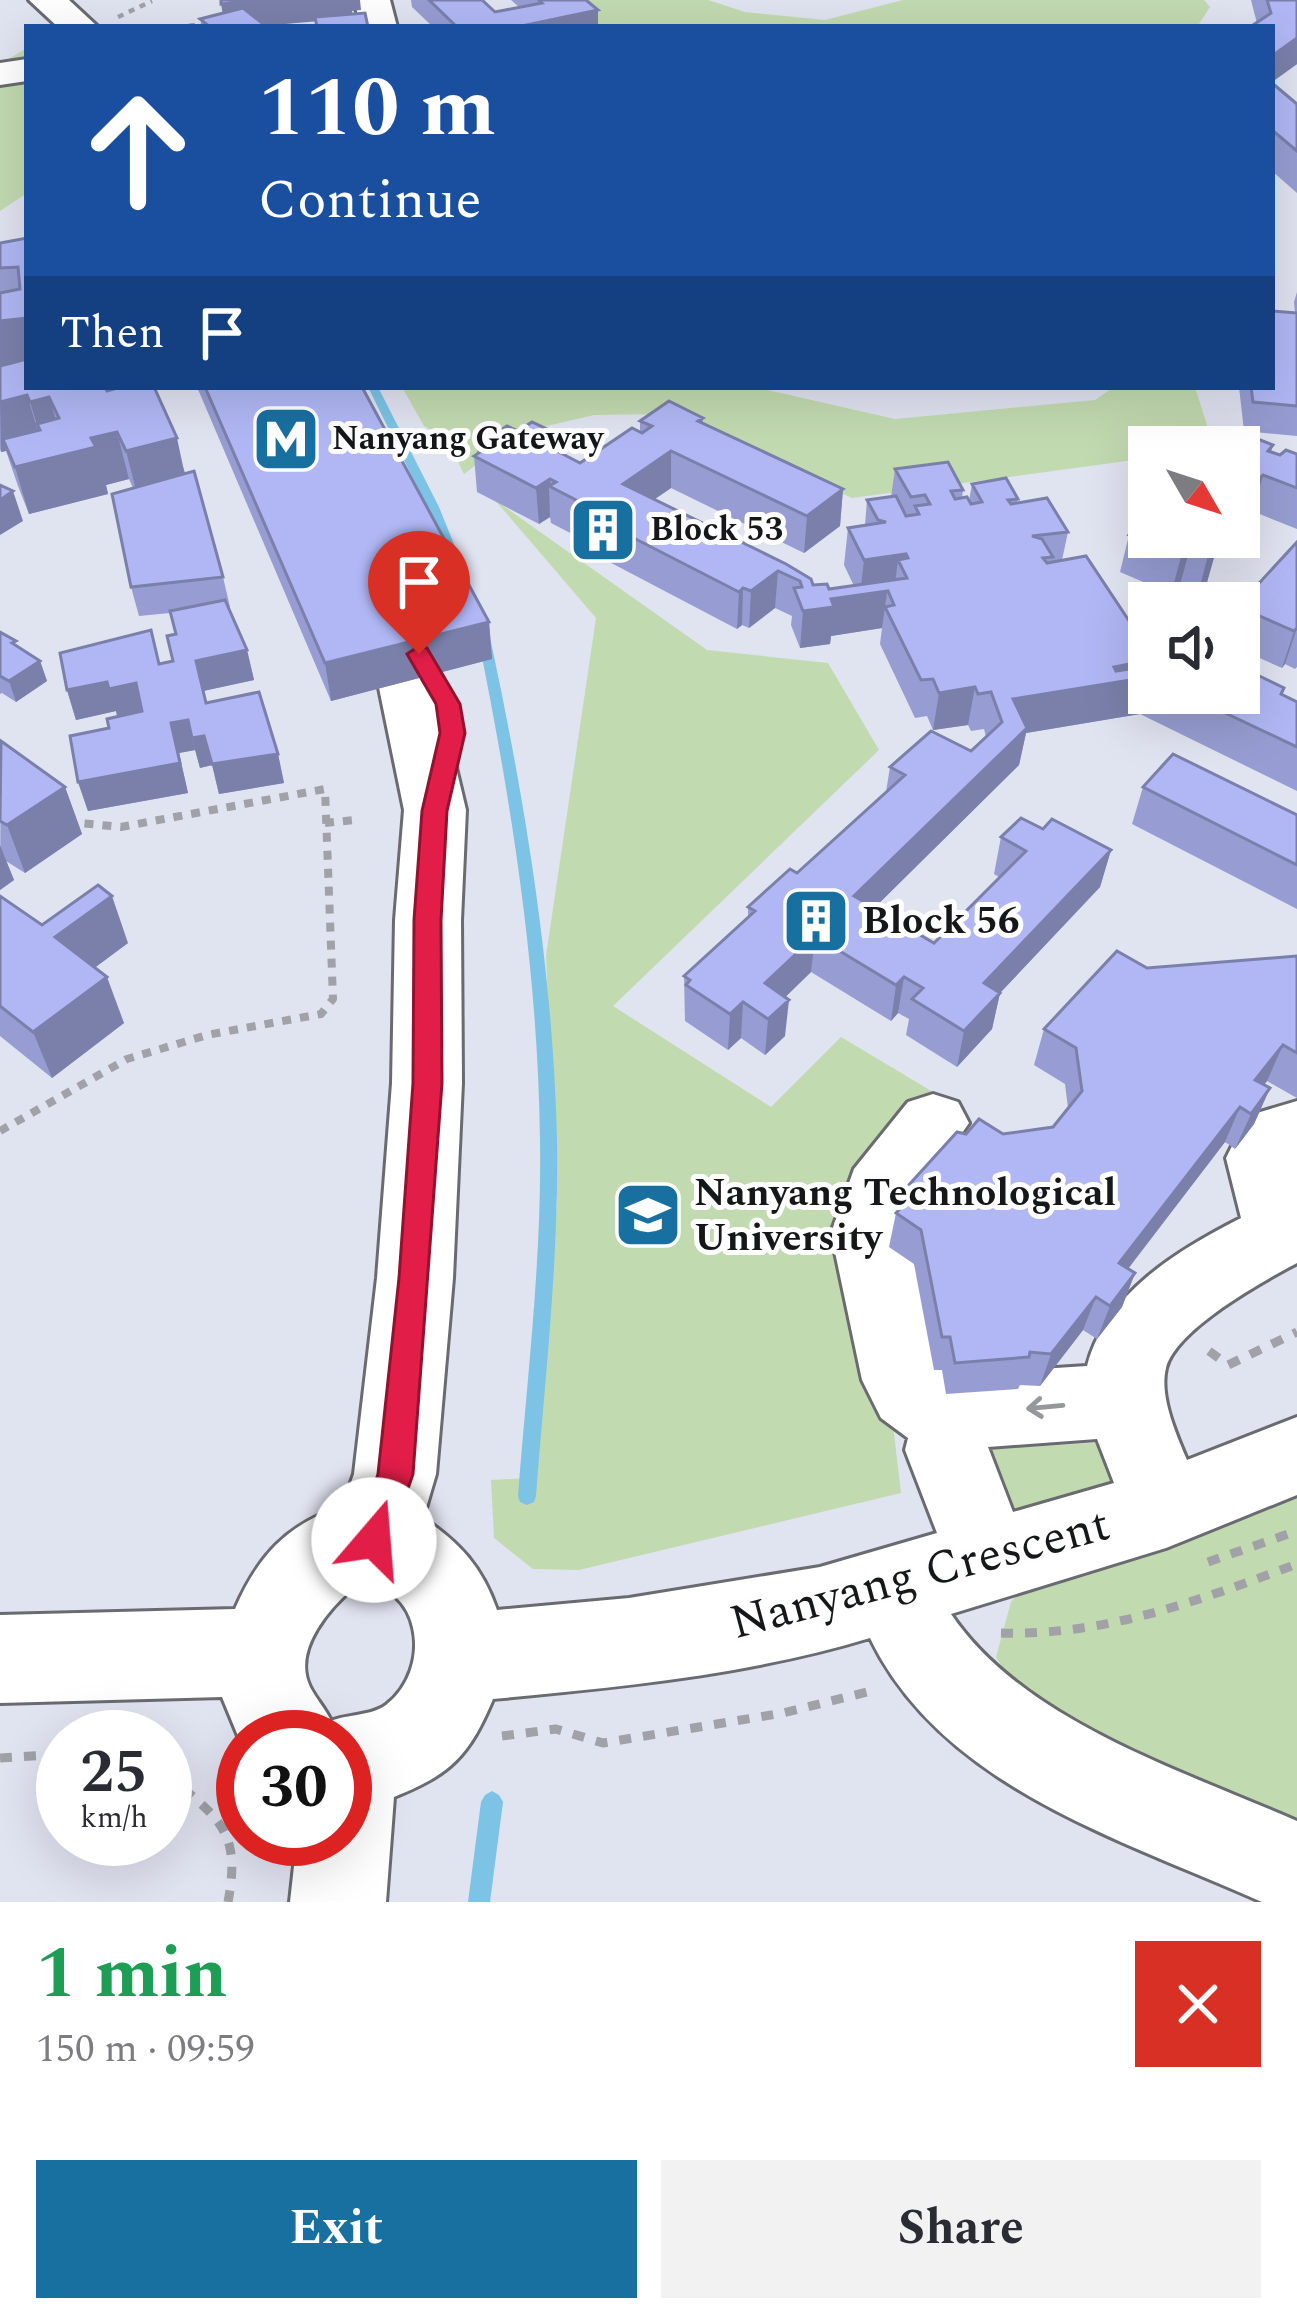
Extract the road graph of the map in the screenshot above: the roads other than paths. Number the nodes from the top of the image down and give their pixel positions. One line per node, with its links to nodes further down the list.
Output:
1 (47, 0): 2 (street)
2 (76, 24)
3 (361, 545): 11 (street)
4 (934, 1123): 8 (street)
5 (1297, 1130): 6 (street)
6 (1290, 1231): 7 (street)
7 (1127, 1400): 8 (street, one-way to 8); 10 (street)
8 (964, 1413): 12 (street)
9 (1297, 1456): 10 (street, Nanyang Crescent)
10 (1166, 1508): 12 (street, Nanyang Crescent)
11 (374, 1540): 14 (street); 15 (street)
12 (989, 1557): 13 (street, Nanyang Crescent)
13 (912, 1627): 15 (street, Nanyang Crescent); 20 (street)
14 (261, 1653): 16 (street); 17 (street)
15 (462, 1658): 18 (street)
16 (0, 1659)
17 (276, 1710)
18 (372, 1764)
19 (337, 1866): 21 (street)
20 (1297, 1869)
21 (338, 1902)

